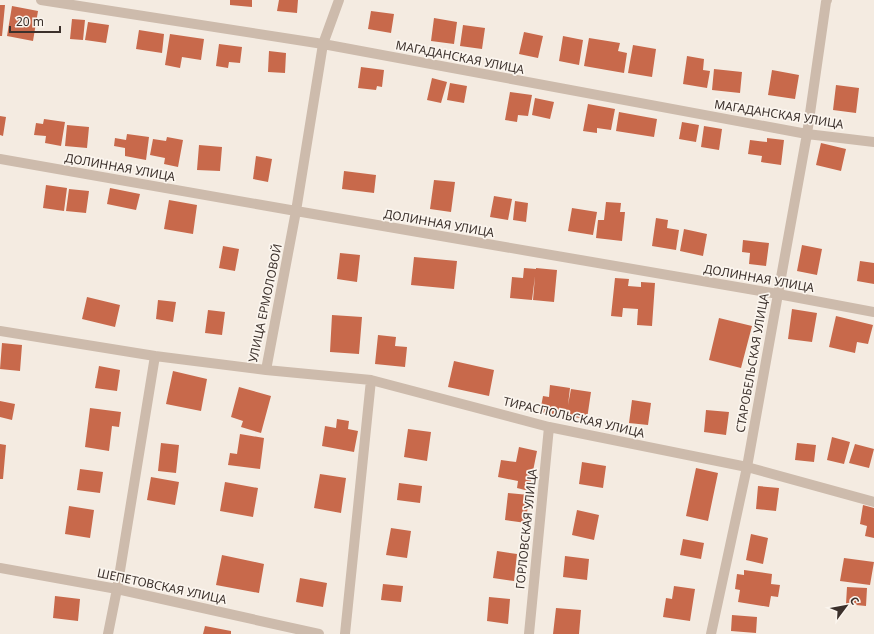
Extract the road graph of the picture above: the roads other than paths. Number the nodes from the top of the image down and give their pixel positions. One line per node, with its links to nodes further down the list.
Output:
1 (41, 0): 4 (street, МАГАДАНСКАЯ УЛИЦА)
2 (339, 0): 4 (street, УЛИЦА ЕРМОЛОВОЙ)
3 (827, 0): 5 (street, СТАРОБЕЛЬСКАЯ УЛИЦА)
4 (323, 44): 5 (street, МАГАДАНСКАЯ УЛИЦА); 8 (street, УЛИЦА ЕРМОЛОВОЙ)
5 (807, 134): 6 (street, МАГАДАНСКАЯ УЛИЦА); 9 (street, СТАРОБЕЛЬСКАЯ УЛИЦА)
6 (874, 142)
7 (0, 159): 8 (street, ДОЛИННАЯ УЛИЦА)
8 (296, 212): 9 (street, ДОЛИННАЯ УЛИЦА); 13 (street, УЛИЦА ЕРМОЛОВОЙ)
9 (778, 294): 10 (street, ДОЛИННАЯ УЛИЦА); 16 (street, СТАРОБЕЛЬСКАЯ УЛИЦА)
10 (874, 312)
11 (0, 331): 12 (street)
12 (155, 356): 13 (street, УЛИЦА ЕРМОЛОВОЙ); 19 (street)
13 (266, 370): 14 (street, ТИРАСПОЛЬСКАЯ УЛИЦА)
14 (371, 380): 15 (street, ТИРАСПОЛЬСКАЯ УЛИЦА); 22 (street)
15 (549, 427): 16 (street, ТИРАСПОЛЬСКАЯ УЛИЦА); 23 (street, ГОРЛОВСКАЯ УЛИЦА)
16 (747, 467): 17 (street, ТИРАСПОЛЬСКАЯ УЛИЦА); 24 (street, СТАРОБЕЛЬСКАЯ УЛИЦА)
17 (874, 502)
18 (0, 568): 19 (street, ШЕПЕТОВСКАЯ УЛИЦА)
19 (117, 589): 20 (street); 21 (street, ШЕПЕТОВСКАЯ УЛИЦА)
20 (108, 634)
21 (319, 634)
22 (345, 634)
23 (529, 634)
24 (711, 634)

